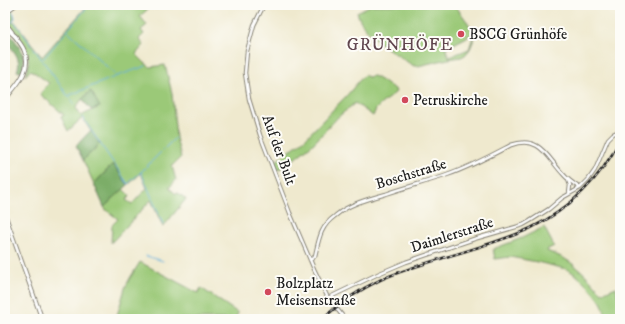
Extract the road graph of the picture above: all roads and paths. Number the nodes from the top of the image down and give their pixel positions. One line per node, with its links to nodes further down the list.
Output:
1 (264, 5): 13 (street, Auf der Bult)
2 (15, 6): 3 (street)
3 (5, 13): 4 (main road)
4 (5, 20): 5 (main road)
5 (6, 25): 6 (highway)
6 (16, 37): 7 (main road)
7 (5, 99)
8 (620, 132): 10 (street, Daimlerstraße)
9 (564, 175): 10 (street); 11 (street); 13 (street, Boschstraße)
10 (580, 188): 11 (street, Daimlerstraße)
11 (568, 195): 14 (street, Daimlerstraße)
12 (5, 215): 15 (main road)
13 (310, 260): 14 (street, Auf der Bult)
14 (328, 298): 16 (street, Auf der Bult)
15 (42, 319)
16 (344, 319)

